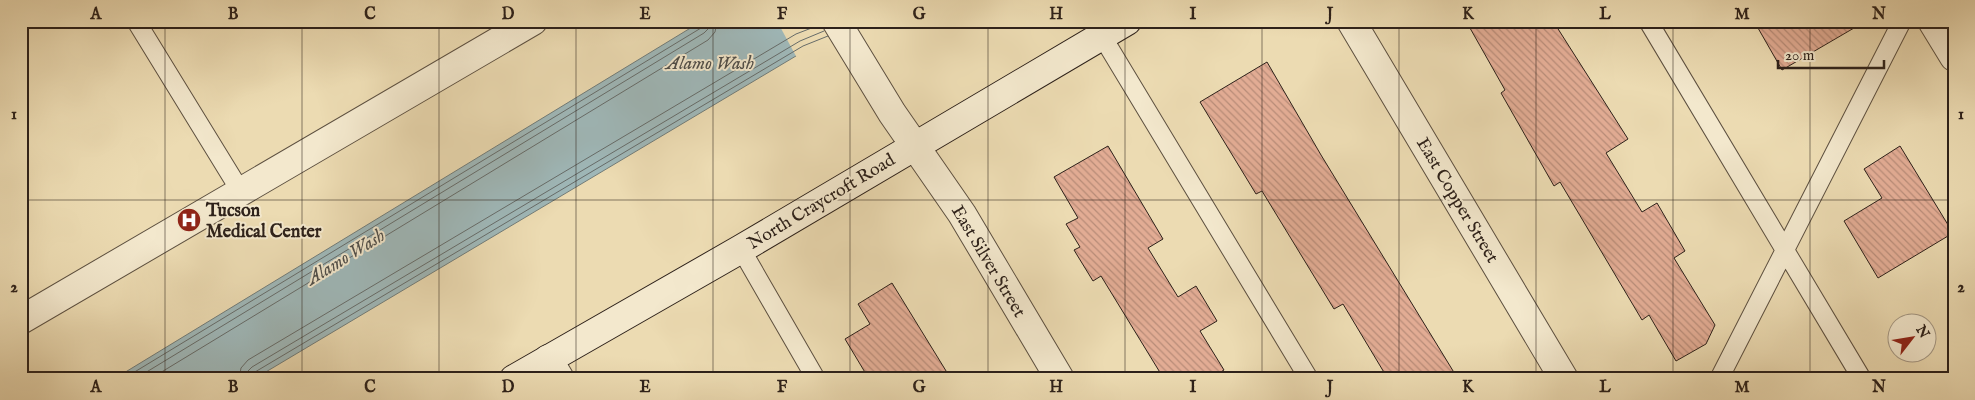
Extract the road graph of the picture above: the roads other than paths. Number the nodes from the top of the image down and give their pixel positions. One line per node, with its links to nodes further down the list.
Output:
1 (136, 21): 12 (lane)
2 (533, 21): 12 (street)
3 (1127, 21): 9 (street, North Craycroft Road)
4 (1351, 21): 21 (street, East Copper Street)
5 (1648, 21): 14 (lane)
6 (1902, 21): 14 (lane)
7 (1932, 21): 10 (street)
8 (840, 28): 11 (street, East Silver Street)
9 (1102, 36): 11 (street, North Craycroft Road); 20 (lane)
10 (1954, 57)
11 (915, 145): 13 (street, North Craycroft Road); 19 (street, East Silver Street)
12 (240, 192): 15 (street)
13 (741, 249): 16 (street, North Craycroft Road); 18 (lane)
14 (1785, 250): 22 (lane); 23 (lane)
15 (21, 320)
16 (554, 369): 17 (street, North Craycroft Road)
17 (514, 379)
18 (816, 379)
19 (1060, 379)
20 (1309, 379)
21 (1564, 379)
22 (1719, 379)
23 (1862, 379)

